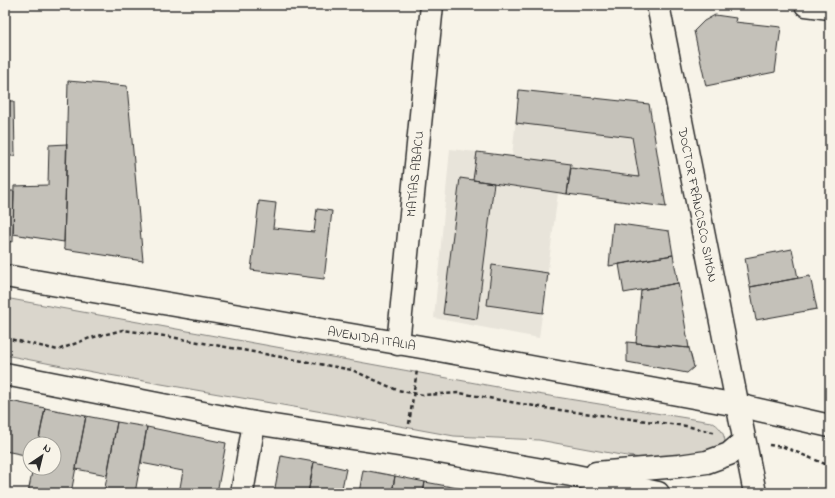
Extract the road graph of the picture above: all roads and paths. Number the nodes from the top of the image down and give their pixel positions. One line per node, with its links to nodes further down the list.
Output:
1 (432, 5): 5 (main road, MATÍAS ABACU)
2 (658, 5): 8 (main road, DOCTOR FRANCISCO SIMÓN)
3 (5, 276): 5 (main road, AVENIDA ITALIA)
4 (5, 338): 7 (path)
5 (398, 344): 7 (path); 8 (main road, AVENIDA ITALIA)
6 (5, 374): 9 (main road)
7 (414, 392): 11 (path); 12 (path)
8 (737, 405): 10 (main road, AVENIDA ITALIA); 11 (main road)
9 (254, 423): 12 (main road); 15 (main road)
10 (830, 426)
11 (744, 441): 13 (path); 14 (main road); 17 (main road)
12 (405, 446): 14 (main road)
13 (830, 466)
14 (571, 475): 16 (main road)
15 (242, 493)
16 (658, 493)
17 (755, 493)

